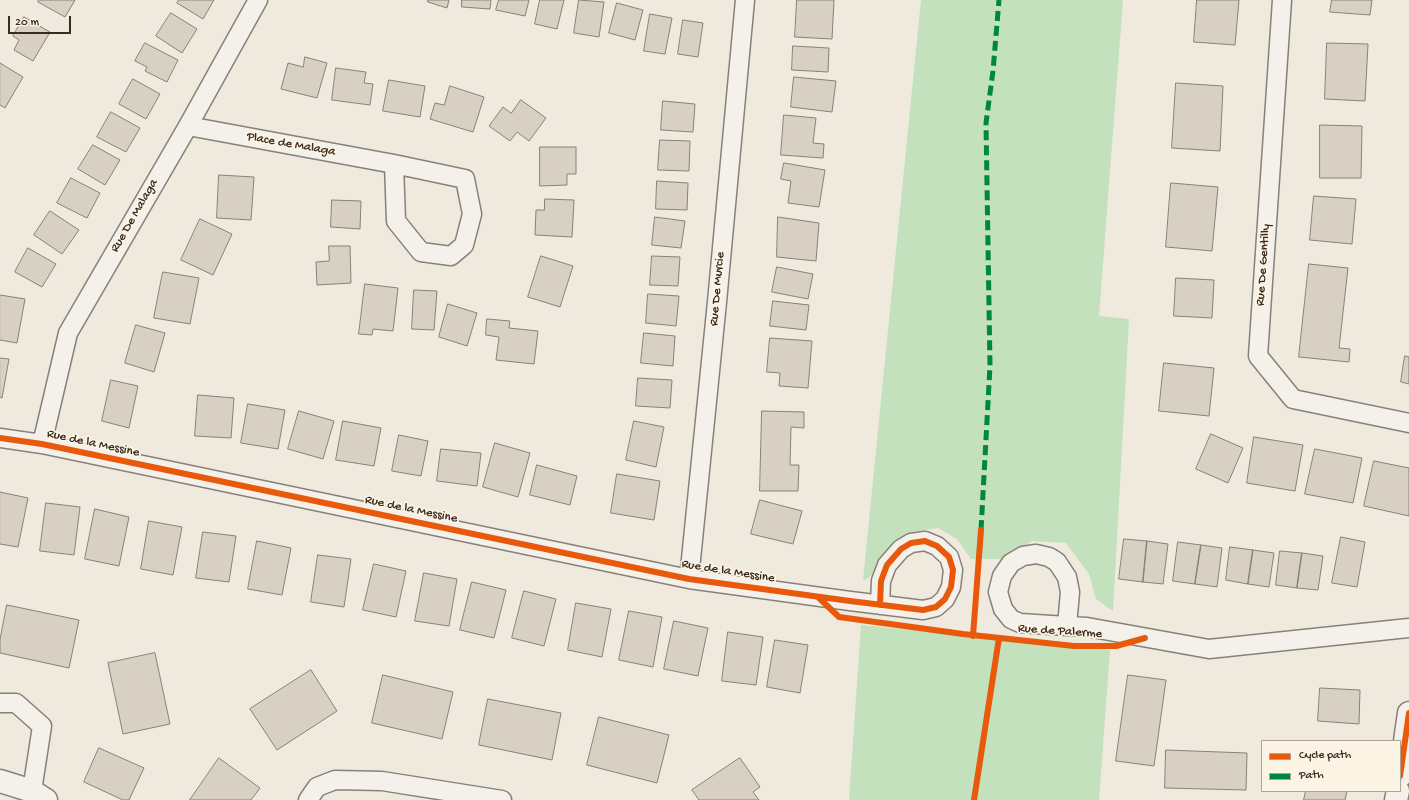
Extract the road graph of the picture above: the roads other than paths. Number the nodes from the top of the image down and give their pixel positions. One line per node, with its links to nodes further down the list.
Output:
1 (258, 0): 4 (street, Rue De Malaga)
2 (745, 0): 9 (street, Rue De Murcie)
3 (1282, 0): 6 (street, Rue De Gentilly)
4 (188, 126): 5 (street, Place de Malaga); 8 (street, Rue De Malaga)
5 (394, 164): 5 (street, Place de Malaga)
6 (1409, 423)
7 (0, 438): 8 (street, Rue de la Messine)
8 (42, 444): 9 (street, Rue de la Messine)
9 (689, 579): 10 (street, Rue de la Messine)
10 (880, 605): 10 (street, Rue de la Messine)
11 (1066, 626): 11 (street, Rue de Palerme); 12 (street, Rue de Palerme)
12 (1409, 628)
13 (0, 703): 17 (street)
14 (1409, 713): 15 (street)
15 (1401, 769)
16 (0, 781): 17 (street)
17 (39, 796)
18 (308, 800): 19 (street)
19 (502, 800)

